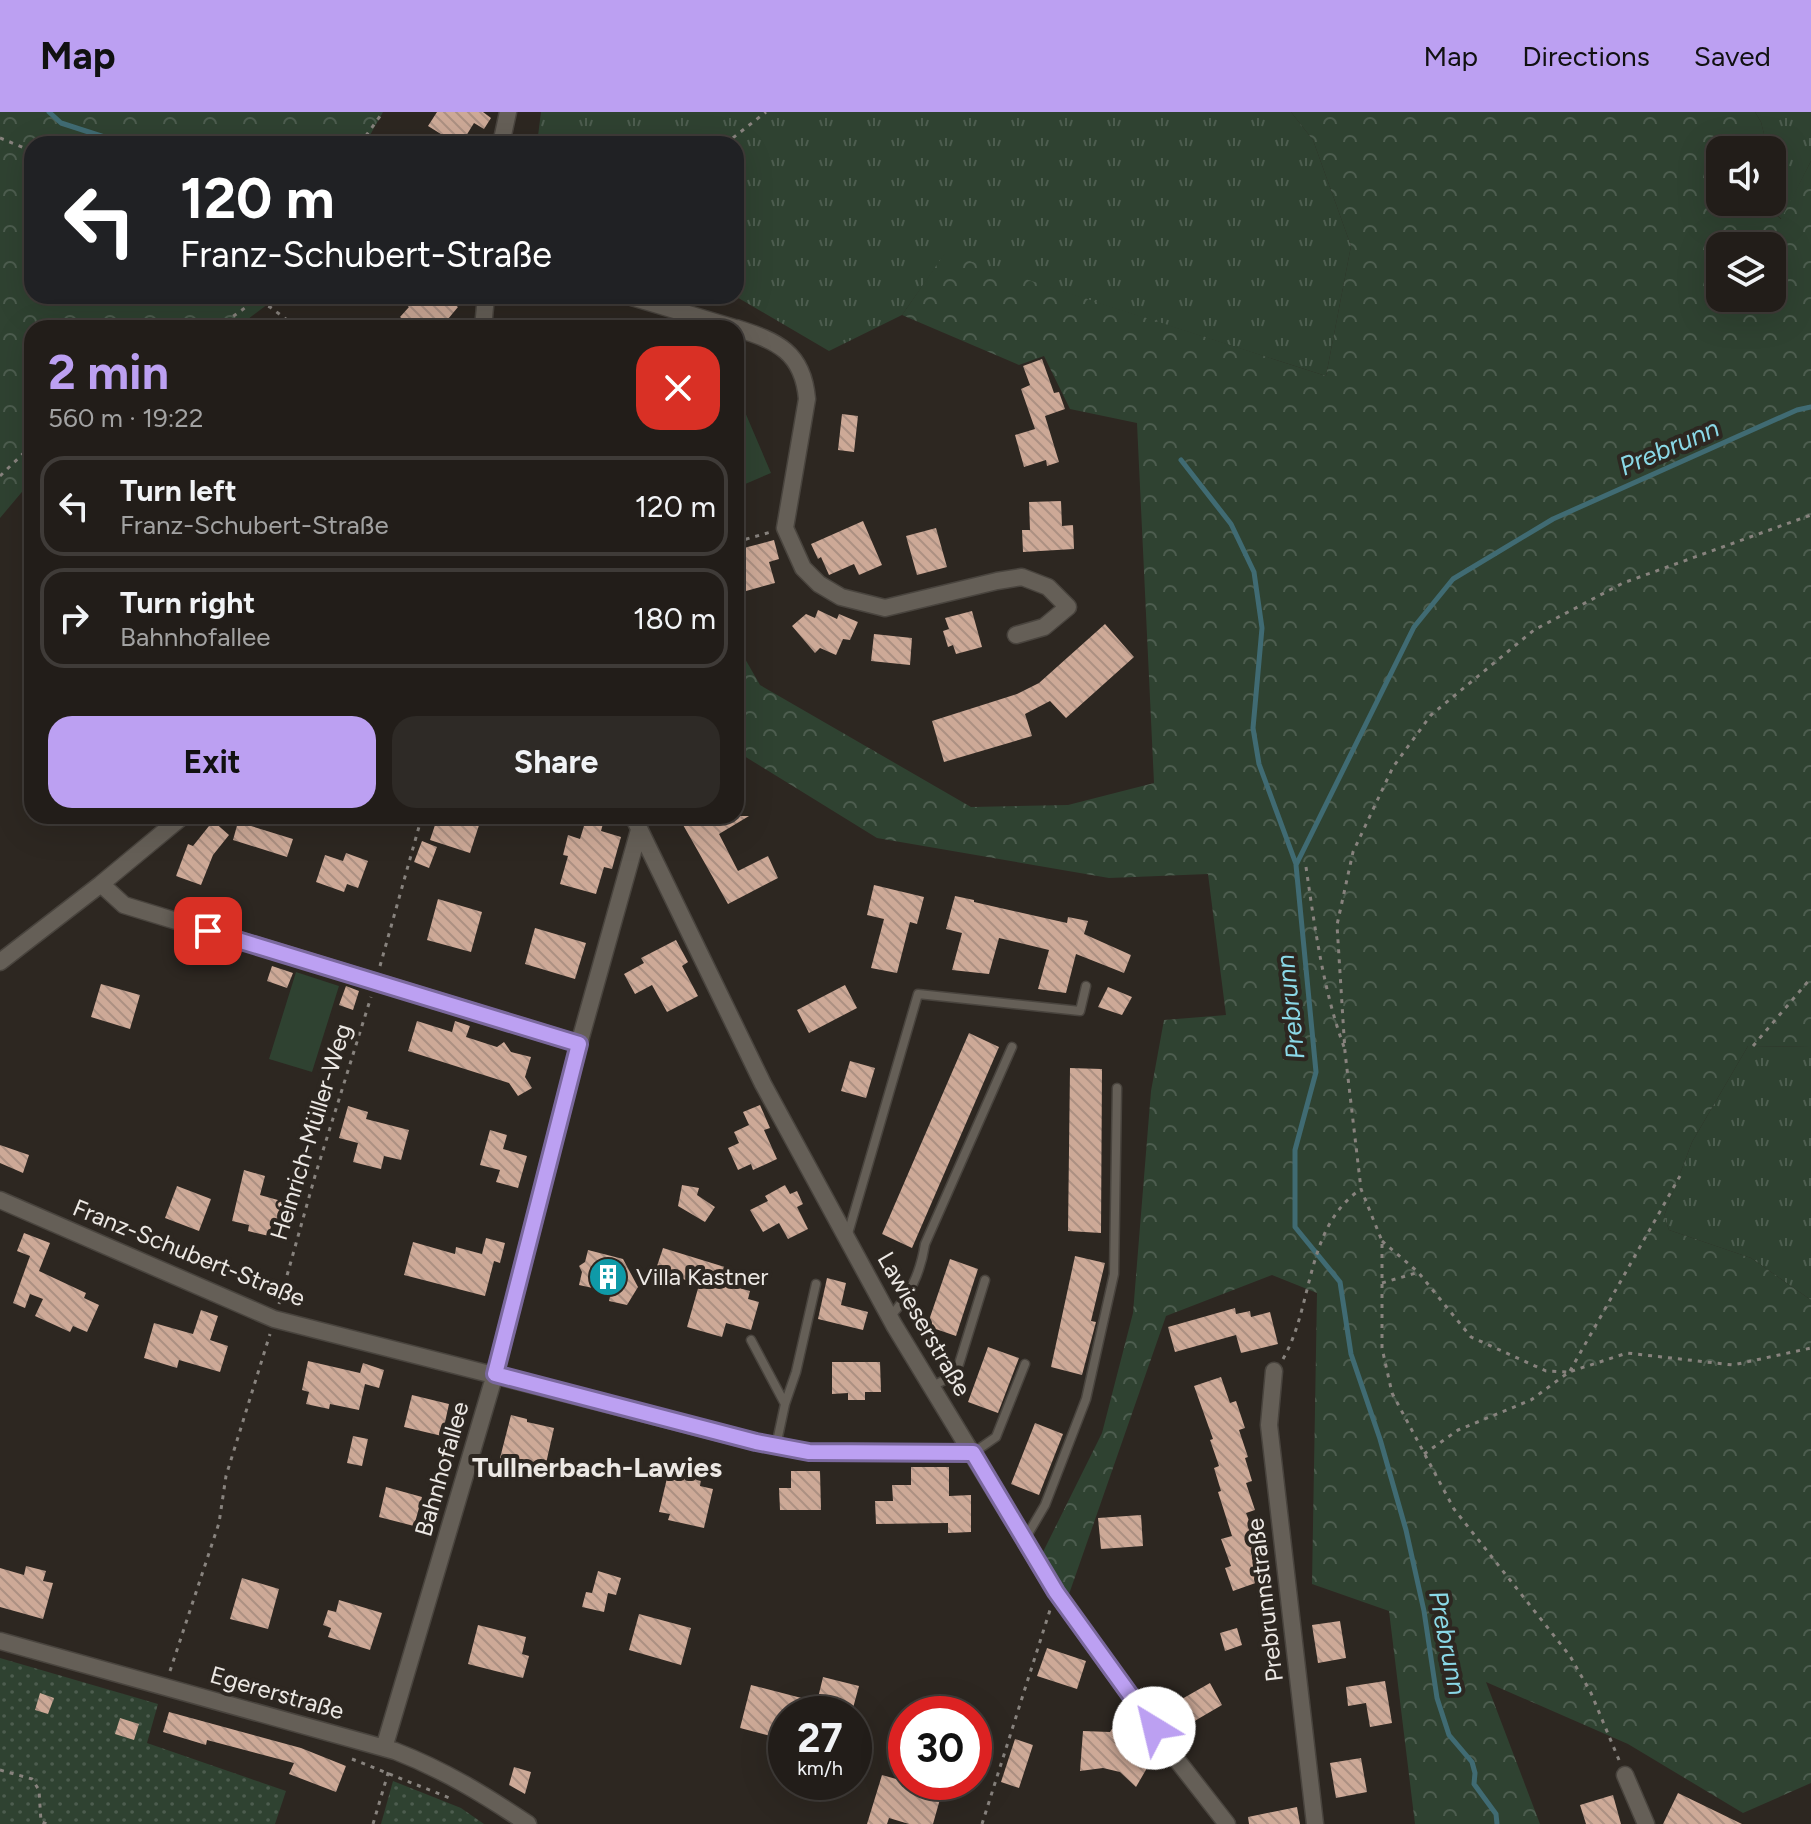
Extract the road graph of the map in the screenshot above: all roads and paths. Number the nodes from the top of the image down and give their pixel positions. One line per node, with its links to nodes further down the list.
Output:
1 (383, 112): 4 (path)
2 (508, 112): 5 (street)
3 (766, 112): 6 (path)
4 (366, 136)
5 (503, 136)
6 (735, 136)
7 (0, 138): 8 (path)
8 (24, 148)
9 (250, 304): 12 (path)
10 (262, 304): 13 (path)
11 (655, 304): 14 (street)
12 (228, 320)
13 (287, 320)
14 (708, 320)
15 (744, 331): 19 (street)
16 (24, 453): 17 (path)
17 (0, 476)
18 (1811, 515): 35 (path)
19 (785, 528): 20 (path); 21 (street)
20 (744, 540)
21 (1016, 635)
22 (173, 824): 27 (street)
23 (420, 824): 30 (path, Heinrich-Müller-Weg)
24 (636, 824): 32 (street, Bahnhofallee)
25 (636, 824): 40 (street, Lawieserstraße)
26 (1306, 867): 35 (path)
27 (101, 884): 28 (street); 30 (street)
28 (0, 962)
29 (1811, 978): 33 (path)
30 (375, 983): 32 (street); 47 (path, Heinrich-Müller-Weg)
31 (1086, 986): 40 (lane)
32 (579, 1044): 53 (street, Bahnhofallee)
33 (1753, 1046)
34 (1012, 1047): 46 (lane)
35 (1345, 1052): 38 (path)
36 (1117, 1088): 59 (lane)
37 (1680, 1176): 52 (path)
38 (1361, 1189): 41 (path); 51 (path)
39 (0, 1200): 47 (street, Franz-Schubert-Straße)
40 (847, 1238): 46 (street, Lawieserstraße)
41 (1382, 1241): 42 (path); 44 (path)
42 (1418, 1272): 44 (path); 52 (path)
43 (985, 1280): 54 (lane)
44 (1382, 1283): 58 (path)
45 (816, 1284): 55 (lane)
46 (890, 1317): 54 (street, Lawieserstraße)
47 (274, 1319): 53 (street, Franz-Schubert-Straße); 62 (path, Heinrich-Müller-Weg)
48 (751, 1340): 55 (lane)
49 (1811, 1348): 52 (path)
50 (1025, 1364): 57 (lane)
51 (1274, 1371): 71 (street, Prebrunnstraße)
52 (1569, 1372): 58 (path)
53 (495, 1374): 56 (street, Franz-Schubert-Straße); 63 (street, Bahnhofallee)
54 (932, 1386): 57 (street, Lawieserstraße)
55 (785, 1404): 56 (lane)
56 (776, 1446): 57 (street, Franz-Schubert-Straße)
57 (973, 1453): 59 (street, Lawieserstraße)
58 (1424, 1454): 65 (path)
59 (1025, 1540): 60 (street, Lawieserstraße)
60 (1056, 1592): 69 (path); 70 (street, Lawieserstraße)
61 (0, 1641): 62 (street, Egererstraße)
62 (165, 1687): 63 (street, Egererstraße)
63 (390, 1750): 67 (path); 68 (street, Egererstraße)
64 (0, 1770): 66 (path)
65 (1625, 1775): 72 (street)
66 (47, 1824)
67 (373, 1824)
68 (528, 1824)
69 (982, 1824)
70 (1227, 1824)
71 (1315, 1824)
72 (1646, 1824)

